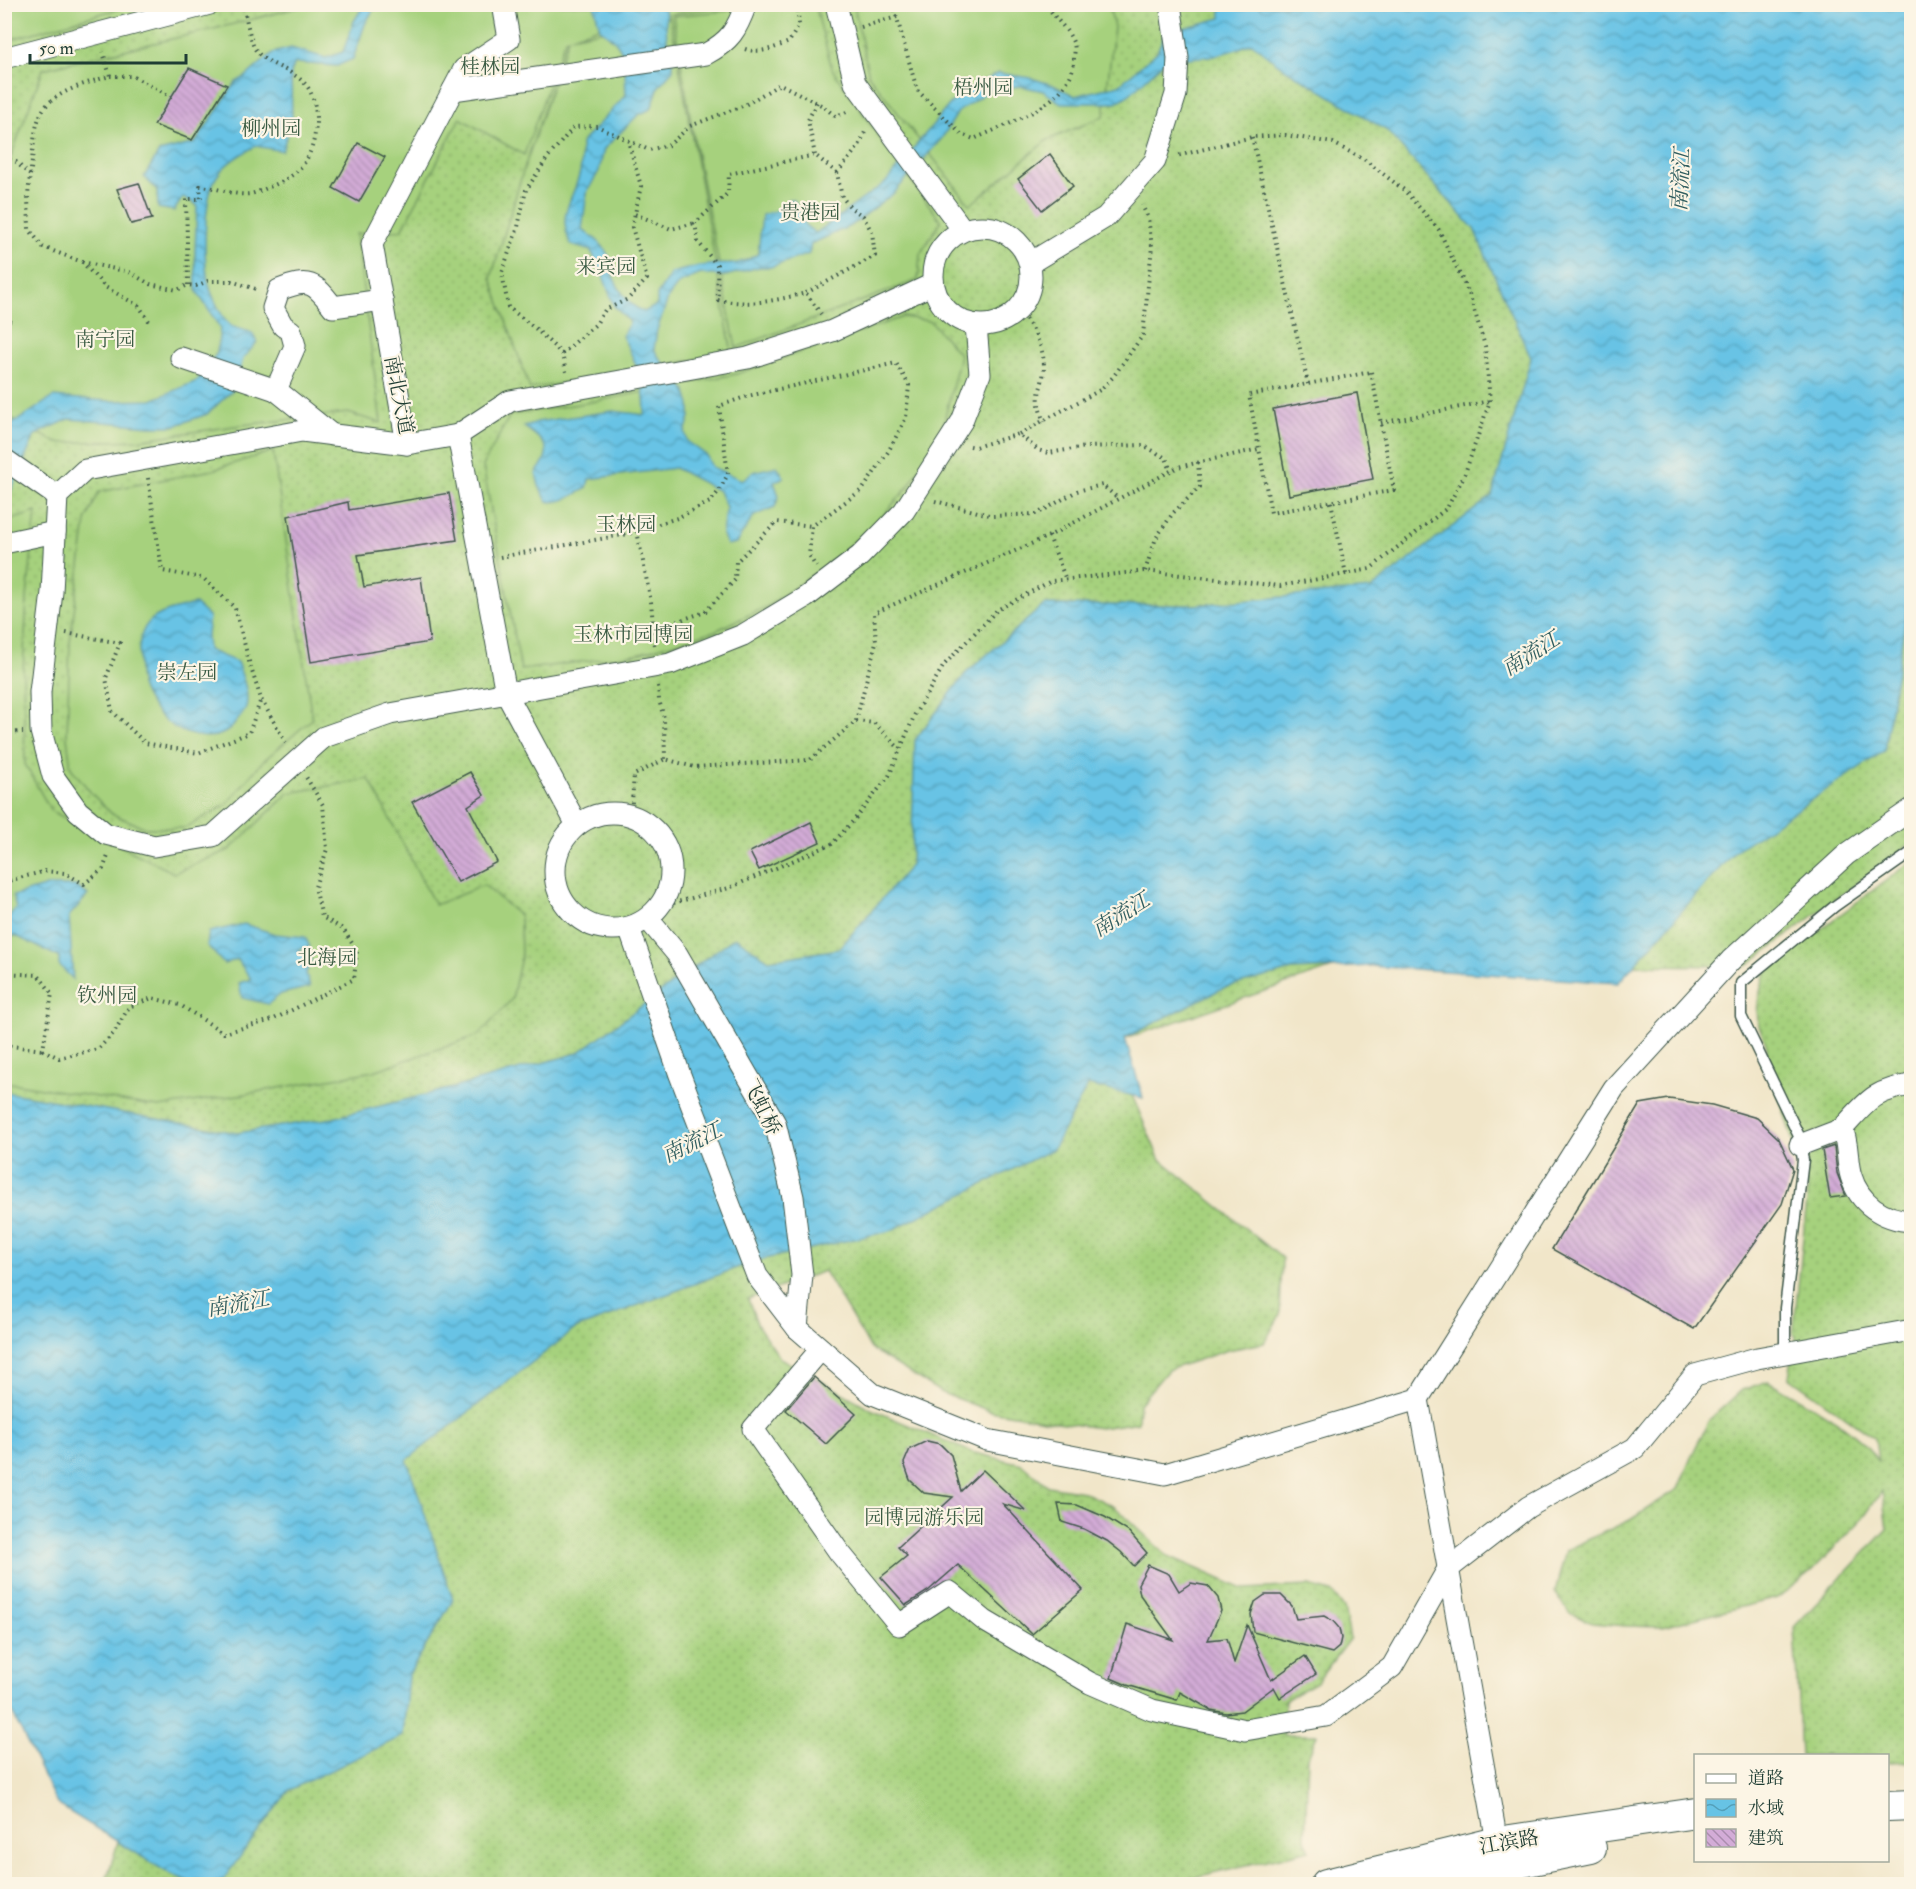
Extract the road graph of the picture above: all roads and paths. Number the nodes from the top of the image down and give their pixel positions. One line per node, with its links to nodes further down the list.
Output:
1 (210, 4): 12 (street)
2 (243, 4): 36 (path)
3 (503, 4): 16 (street, 南北大道)
4 (746, 4): 13 (street)
5 (797, 4): 13 (path)
6 (836, 4): 11 (street)
7 (893, 4): 10 (path)
8 (1047, 4): 10 (path)
9 (1170, 4): 26 (street)
10 (897, 17): 11 (path)
11 (843, 32): 19 (street)
12 (97, 34): 14 (street); 15 (path)
13 (729, 38): 16 (street)
14 (4, 58)
15 (110, 76): 17 (path); 28 (path)
16 (453, 90): 39 (street, 南北大道)
17 (172, 97)
18 (817, 102): 19 (path); 23 (path); 24 (path)
19 (858, 105): 20 (path); 32 (street)
20 (855, 118)
21 (860, 125): 27 (path)
22 (1251, 137): 26 (path); 50 (path); 53 (path)
23 (627, 141): 30 (path); 48 (path)
24 (815, 155): 27 (path); 31 (path)
25 (4, 158): 28 (path)
26 (1155, 161): 29 (street)
27 (837, 173): 38 (path)
28 (30, 175): 33 (path)
29 (1134, 185): 34 (street); 54 (path)
30 (634, 214): 31 (path); 48 (path)
31 (695, 223): 38 (path)
32 (963, 230): 34 (street); 35 (street)
33 (82, 262): 36 (path); 43 (path)
34 (1030, 263): 40 (street)
35 (933, 284): 44 (street); 45 (street)
36 (188, 285): 37 (path)
37 (279, 290): 39 (street); 51 (street)
38 (806, 292): 45 (path)
39 (382, 300): 60 (street, 南北大道)
40 (1019, 309): 44 (street); 54 (path)
41 (4, 320): 42 (path)
42 (11, 321)
43 (151, 324)
44 (976, 325): 59 (street)
45 (832, 331): 52 (street)
46 (78, 333): 47 (path)
47 (127, 343)
48 (562, 354): 52 (path)
49 (181, 358): 51 (street)
50 (1308, 384): 55 (path); 61 (path)
51 (276, 390): 57 (street)
52 (570, 391): 58 (street)
53 (1491, 401): 55 (path); 77 (path)
54 (1044, 422): 56 (path)
55 (1381, 423): 69 (path)
56 (1018, 434): 59 (path); 65 (path)
57 (333, 435): 60 (street); 62 (street)
58 (458, 435): 60 (street, 南北大道); 75 (street)
59 (950, 441): 67 (street)
60 (407, 444)
61 (1259, 449): 63 (path); 69 (path)
62 (146, 460): 66 (street); 84 (path)
63 (1198, 462): 65 (path); 76 (path)
64 (12, 465): 66 (street)
65 (1171, 471): 68 (path)
66 (57, 496): 72 (street)
67 (913, 497): 68 (path); 79 (street)
68 (1119, 499): 73 (path)
69 (1331, 502): 77 (path)
70 (812, 526): 71 (path); 79 (path); 81 (path)
71 (637, 531): 75 (path); 81 (path)
72 (55, 532): 74 (street); 80 (street)
73 (1049, 536): 78 (path); 85 (path)
74 (4, 543)
75 (481, 560): 83 (street)
76 (1145, 570): 77 (path); 78 (path)
77 (1346, 574)
78 (1066, 580): 86 (path)
79 (825, 582): 82 (street)
80 (47, 629): 84 (path); 92 (street)
81 (654, 629): 82 (path)
82 (657, 665): 83 (street); 87 (path)
83 (506, 693): 88 (street); 91 (street)
84 (261, 699): 88 (path)
85 (856, 722): 86 (path); 87 (path)
86 (900, 749): 95 (path)
87 (665, 759): 90 (path)
88 (296, 762): 92 (street); 98 (path)
89 (1911, 809): 107 (street)
90 (631, 815): 91 (street); 95 (street)
91 (578, 825): 95 (street)
92 (114, 836): 94 (path)
93 (1911, 852): 101 (lane)
94 (4, 882)
95 (646, 918): 103 (street); 103 (street, 飞虹桥)
96 (4, 973): 98 (path)
97 (4, 1045): 98 (path)
98 (43, 1050)
99 (1911, 1085): 100 (street)
100 (1842, 1129): 101 (street); 102 (street)
101 (1800, 1144): 106 (lane)
102 (1911, 1221)
103 (797, 1328): 105 (street)
104 (1911, 1330): 106 (street)
105 (821, 1349): 107 (street); 108 (street)
106 (1785, 1353): 108 (street)
107 (1418, 1400): 108 (street)
108 (1448, 1569): 115 (street)
109 (1911, 1785): 110 (main road)
110 (1889, 1786)
111 (1911, 1805): 112 (main road)
112 (1889, 1806)
113 (1694, 1813): 115 (main road, 江滨路)
114 (1694, 1831): 117 (main road, 江滨路)
115 (1497, 1842): 116 (main road, 江滨路)
116 (1326, 1884)
117 (1415, 1884)

